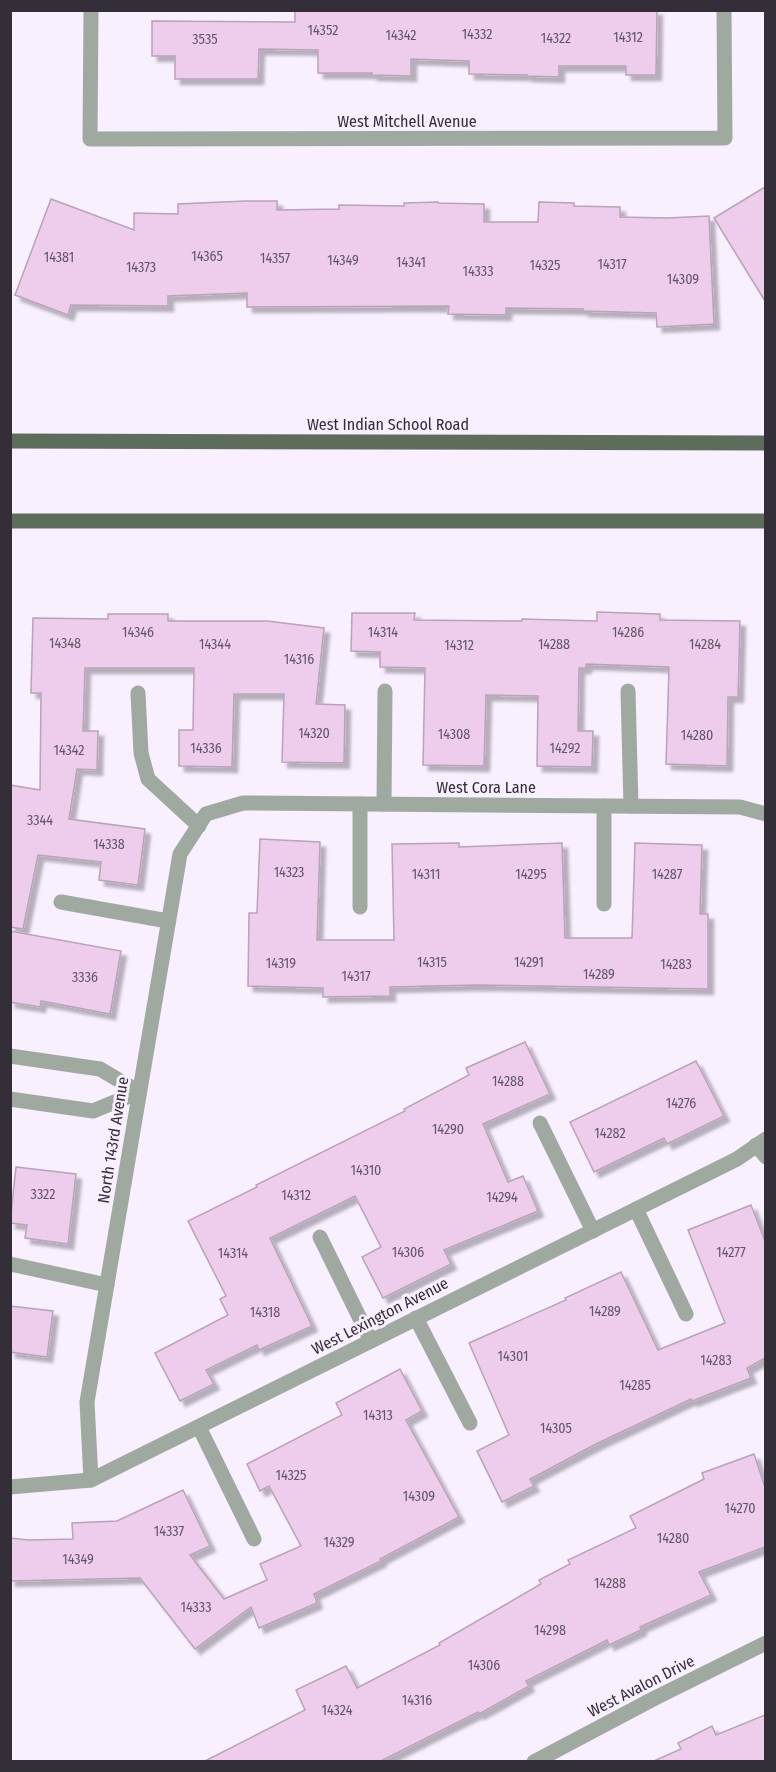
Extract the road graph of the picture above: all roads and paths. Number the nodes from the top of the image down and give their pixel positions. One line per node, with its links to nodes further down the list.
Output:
1 (91, 10): 2 (street, West Mitchell Avenue)
2 (724, 10)
3 (10, 441): 4 (main road, West Indian School Road)
4 (765, 443)
5 (765, 520): 6 (main road)
6 (10, 521)
7 (385, 691): 11 (street)
8 (628, 691): 13 (street)
9 (138, 693): 15 (street)
10 (360, 804): 11 (street, West Cora Lane); 15 (street, West Cora Lane); 18 (street)
11 (384, 804): 12 (street, West Cora Lane)
12 (604, 806): 13 (street, West Cora Lane); 17 (street)
13 (631, 806): 14 (street, West Cora Lane)
14 (765, 814)
15 (202, 820): 19 (street, North 143rd Avenue)
16 (61, 902): 19 (street)
17 (604, 904)
18 (360, 907)
19 (168, 921): 21 (street, North 143rd Avenue)
20 (10, 1056): 21 (street)
21 (139, 1092): 22 (street); 29 (street, North 143rd Avenue)
22 (10, 1100)
23 (540, 1124): 26 (street)
24 (762, 1147): 25 (street, West Lexington Avenue)
25 (636, 1209): 26 (street, West Lexington Avenue); 30 (street)
26 (593, 1231): 31 (street, West Lexington Avenue)
27 (320, 1237): 32 (street)
28 (10, 1264): 29 (street)
29 (107, 1285): 35 (street, North 143rd Avenue)
30 (686, 1314)
31 (416, 1318): 32 (street, West Lexington Avenue); 33 (street)
32 (371, 1341): 34 (street, West Lexington Avenue)
33 (470, 1423)
34 (199, 1427): 35 (street, West Lexington Avenue); 37 (street)
35 (91, 1480): 36 (street, West Lexington Avenue)
36 (10, 1487)
37 (254, 1539)
38 (765, 1643): 39 (street, West Avalon Drive)
39 (534, 1761)

